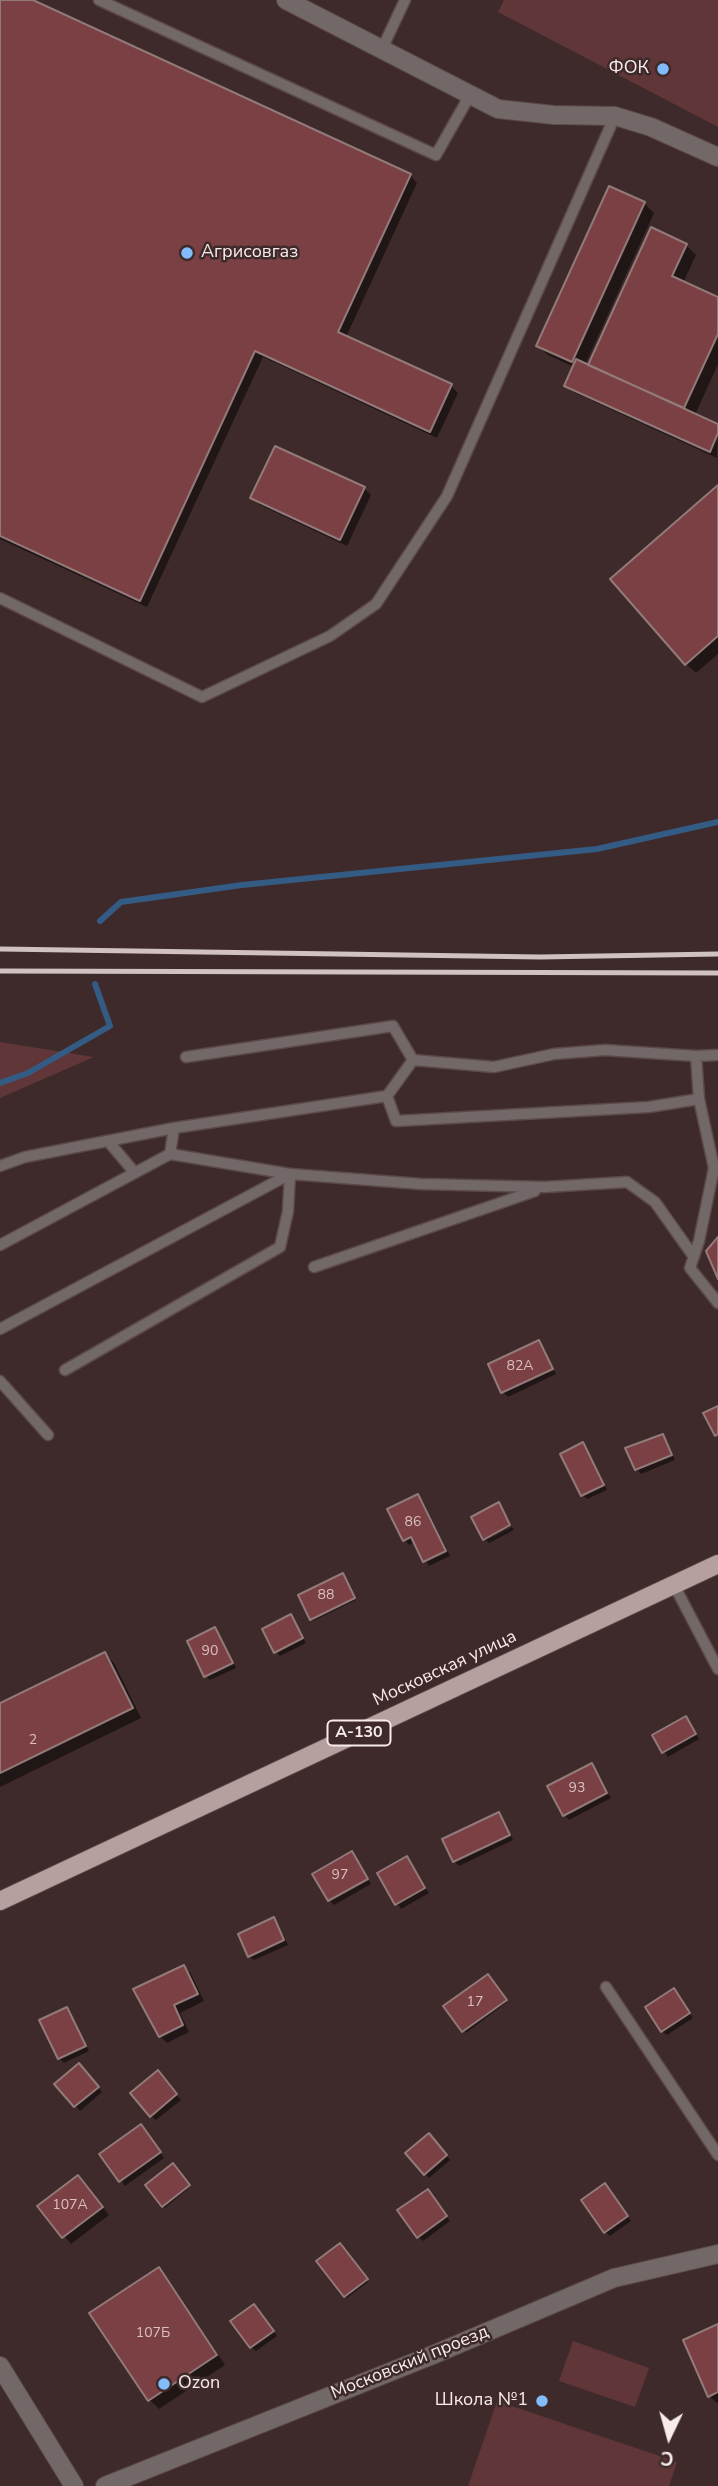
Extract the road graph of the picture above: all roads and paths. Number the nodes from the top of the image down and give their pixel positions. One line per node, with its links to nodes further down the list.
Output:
1 (99, 0): 5 (lane)
2 (286, 0): 4 (street)
3 (405, 0): 4 (lane)
4 (382, 49): 5 (street)
5 (470, 95): 6 (street)
6 (615, 116): 7 (street); 8 (lane)
7 (718, 157)
8 (0, 598)
9 (718, 1055): 10 (lane)
10 (696, 1056): 12 (lane); 14 (lane)
11 (187, 1057): 12 (lane)
12 (413, 1060): 13 (lane)
13 (387, 1097): 14 (lane); 15 (lane)
14 (699, 1099): 16 (lane)
15 (174, 1128): 17 (lane); 18 (lane)
16 (713, 1139): 24 (lane)
17 (108, 1141): 19 (lane); 20 (lane)
18 (170, 1154): 20 (lane); 21 (lane)
19 (0, 1166)
20 (135, 1173): 23 (lane)
21 (290, 1174): 22 (lane); 27 (lane); 28 (lane)
22 (545, 1187): 24 (lane); 25 (lane)
23 (0, 1245)
24 (694, 1257): 26 (lane)
25 (314, 1267)
26 (718, 1303)
27 (0, 1329)
28 (65, 1370)
29 (0, 1381): 30 (lane)
30 (48, 1435)
31 (718, 1564): 32 (main road, Московская улица / А-130)
32 (674, 1585): 33 (lane); 34 (main road, Московская улица / А-130)
33 (718, 1669)
34 (0, 1901)
35 (606, 1987): 36 (lane)
36 (718, 2155)
37 (718, 2254): 40 (street, Московский проезд)
38 (0, 2365): 39 (street)
39 (74, 2486)
40 (105, 2486)

